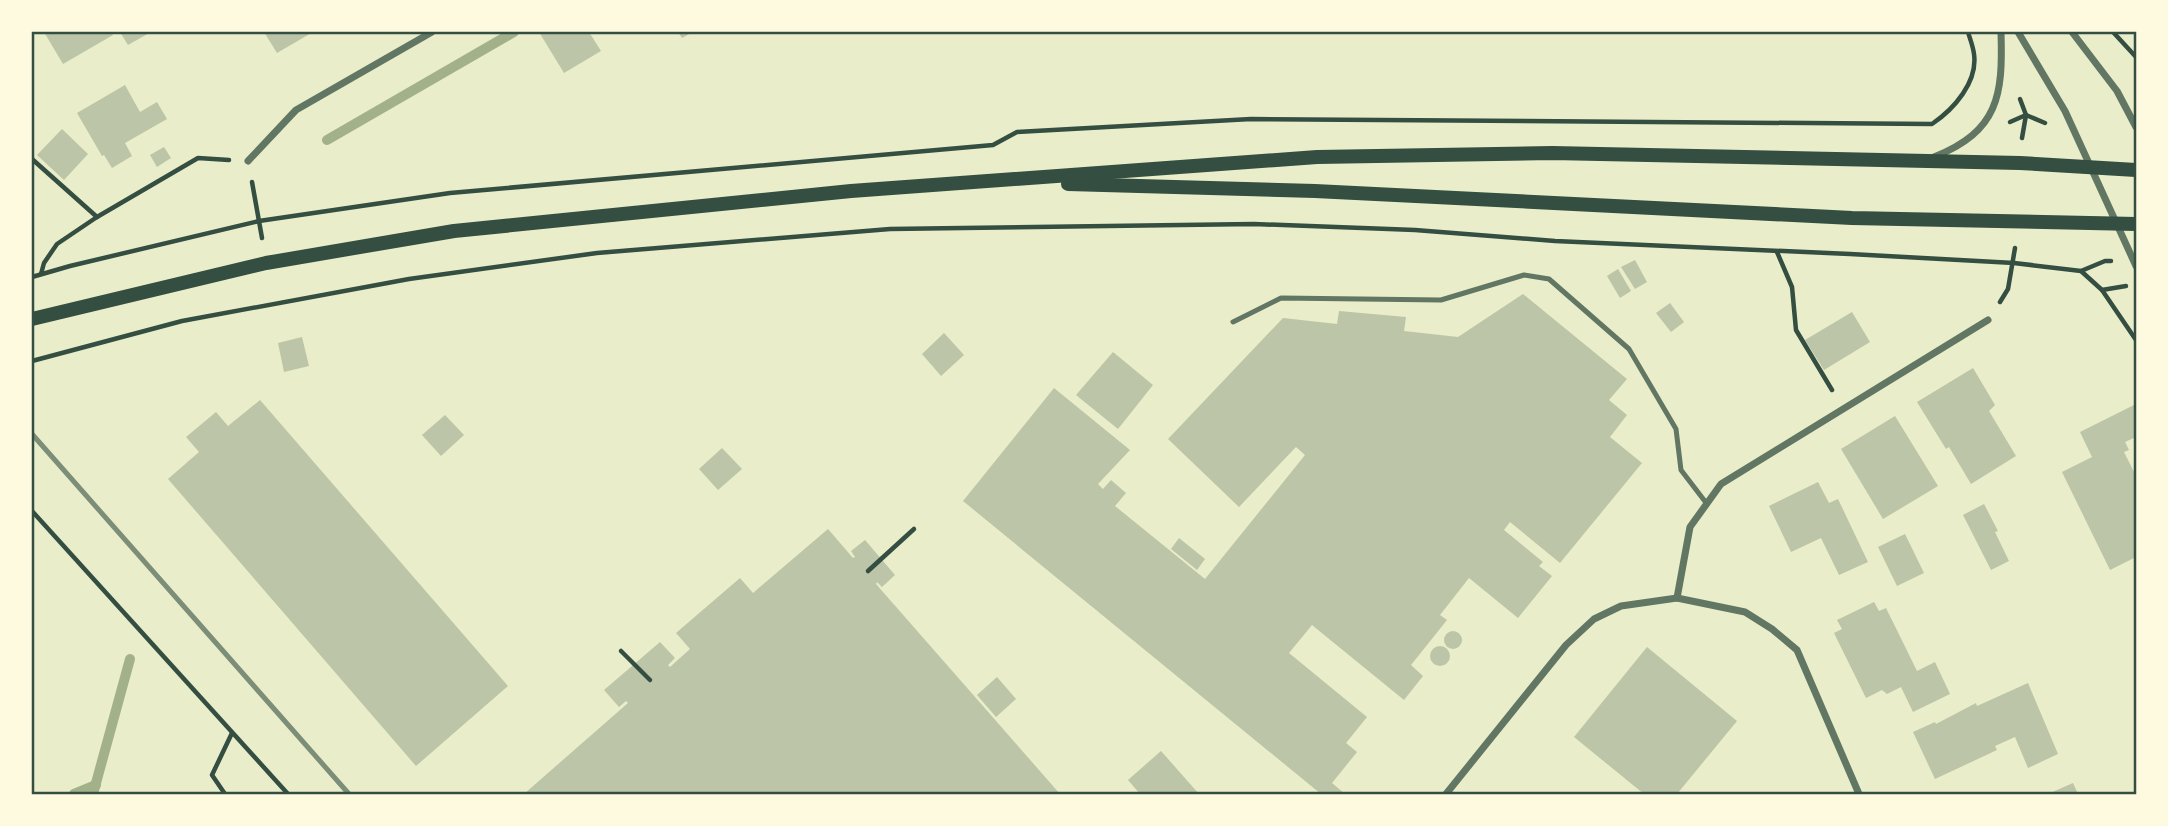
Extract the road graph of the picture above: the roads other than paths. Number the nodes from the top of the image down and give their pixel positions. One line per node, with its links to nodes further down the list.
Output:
1 (432, 32): 6 (street)
2 (2001, 32): 7 (street)
3 (2018, 32): 8 (street)
4 (2072, 32): 5 (street)
5 (2137, 127)
6 (248, 161)
7 (1923, 162): 8 (main road); 10 (main road)
8 (2092, 167): 9 (main road); 11 (street)
9 (2137, 170)
10 (993, 182): 11 (main road); 14 (main road)
11 (2117, 223): 12 (main road); 13 (street)
12 (2137, 224)
13 (2137, 266)
14 (32, 319)
15 (1987, 320): 17 (street)
16 (1233, 321): 17 (lane)
17 (1707, 504): 18 (street)
18 (1677, 598): 19 (street); 20 (street)
19 (1446, 794)
20 (1859, 794)

